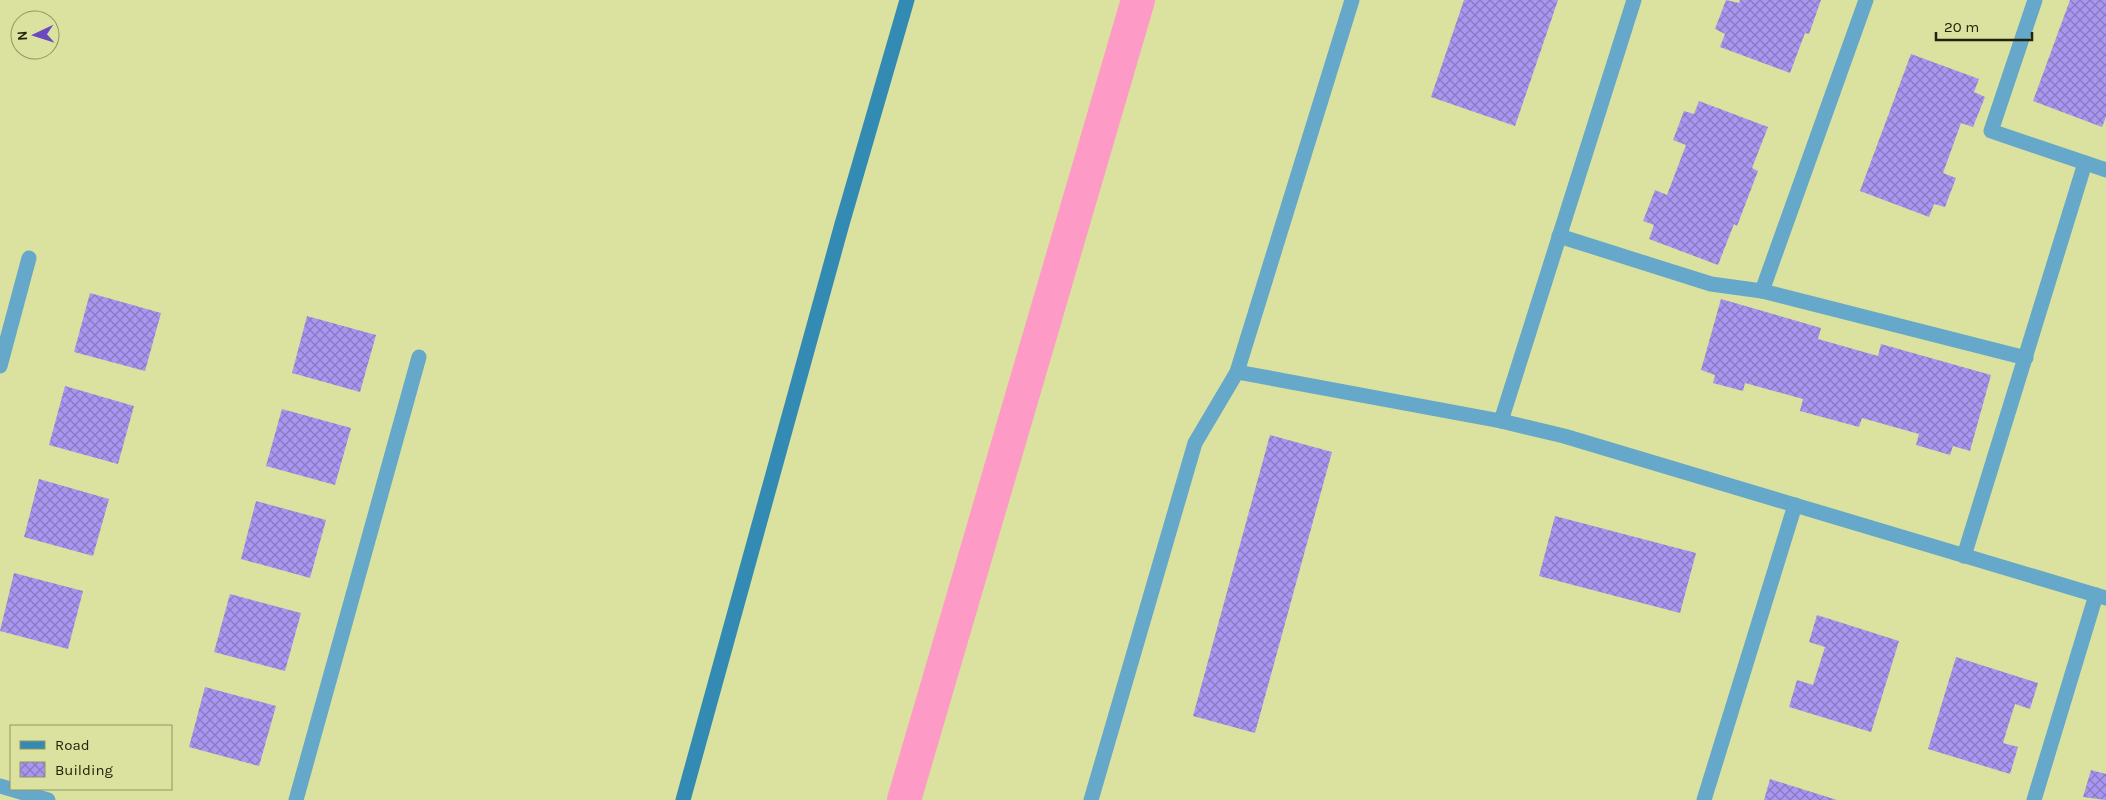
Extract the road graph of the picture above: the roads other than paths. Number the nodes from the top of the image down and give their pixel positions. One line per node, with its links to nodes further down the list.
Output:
1 (907, 0): 23 (street)
2 (1352, 0): 14 (street)
3 (1634, 0): 8 (street)
4 (1866, 0): 10 (street)
5 (2035, 0): 6 (street)
6 (2086, 163): 7 (street); 12 (street)
7 (2106, 170)
8 (1559, 236): 10 (street); 15 (street)
9 (29, 258): 13 (street)
10 (1762, 291): 12 (street)
11 (419, 357): 22 (street)
12 (2026, 358): 17 (street)
13 (0, 366)
14 (1237, 372): 15 (street); 24 (street)
15 (1501, 421): 16 (street)
16 (1795, 506): 17 (street); 25 (street)
17 (1964, 556): 18 (street)
18 (2101, 597): 26 (street)
19 (0, 786): 20 (street)
20 (18, 796): 21 (street)
21 (48, 800)
22 (296, 800)
23 (683, 800)
24 (1091, 800)
25 (1704, 800)
26 (2034, 800)

